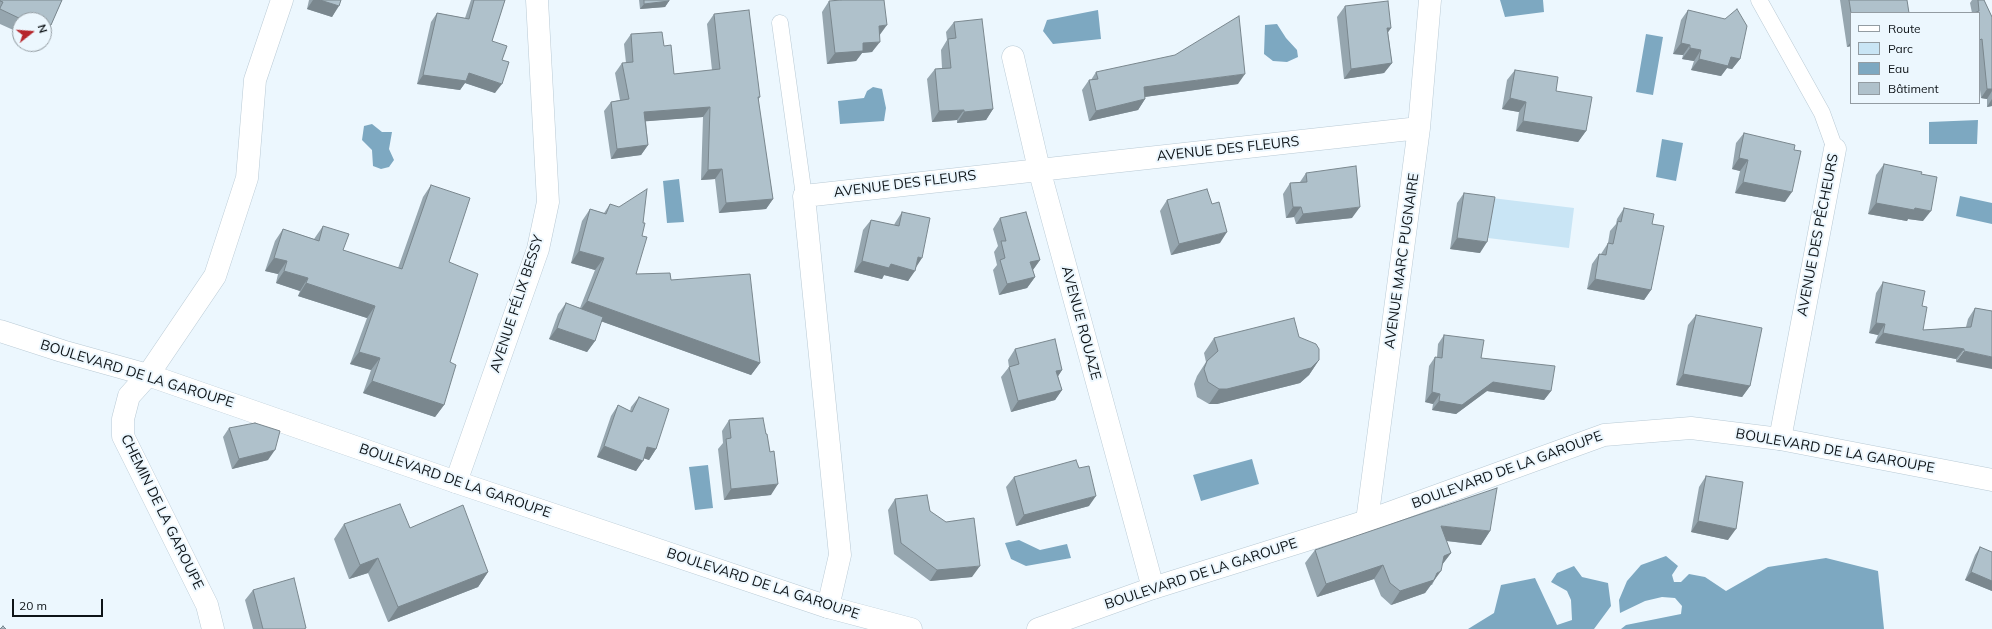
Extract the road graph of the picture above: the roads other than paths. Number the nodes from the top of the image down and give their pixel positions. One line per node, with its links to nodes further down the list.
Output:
1 (282, 0): 12 (street, CHEMIN DE LA GAROUPE)
2 (537, 0): 15 (street, AVENUE FÉLIX BESSY)
3 (1430, 0): 7 (street, AVENUE MARC PUGNAIRE)
4 (1759, 0): 8 (lane, AVENUE DES PÊCHEURS)
5 (780, 23): 10 (lane)
6 (1013, 57): 9 (street, AVENUE ROUAZE)
7 (1419, 128): 9 (street, AVENUE DES FLEURS); 16 (street, AVENUE MARC PUGNAIRE)
8 (1836, 149): 13 (street, AVENUE DES PÊCHEURS)
9 (1039, 169): 10 (street, AVENUE DES FLEURS); 17 (street, AVENUE ROUAZE)
10 (804, 196): 18 (street)
11 (0, 331): 12 (street, BOULEVARD DE LA GAROUPE)
12 (148, 375): 15 (street, BOULEVARD DE LA GAROUPE); 19 (street, CHEMIN DE LA GAROUPE)
13 (1780, 439): 14 (street, BOULEVARD DE LA GAROUPE); 16 (street, BOULEVARD DE LA GAROUPE)
14 (1992, 480)
15 (456, 482): 18 (street, BOULEVARD DE LA GAROUPE)
16 (1367, 521): 17 (street, BOULEVARD DE LA GAROUPE)
17 (1154, 588): 21 (street, BOULEVARD DE LA GAROUPE)
18 (828, 607): 20 (street, BOULEVARD DE LA GAROUPE)
19 (213, 629)
20 (911, 629)
21 (1038, 629)

